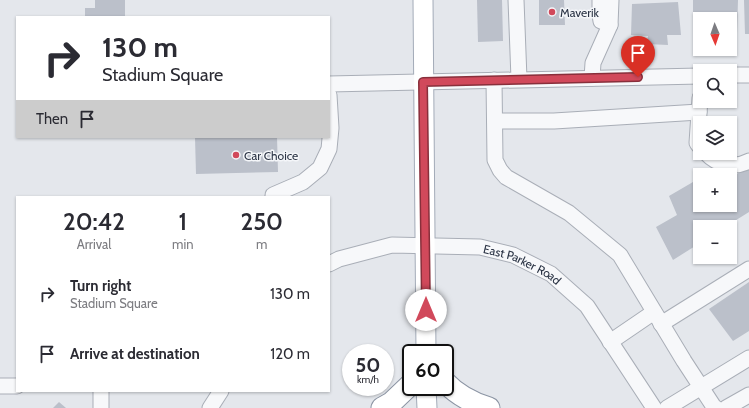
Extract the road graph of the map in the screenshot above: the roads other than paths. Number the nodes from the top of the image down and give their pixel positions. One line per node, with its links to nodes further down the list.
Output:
1 (423, 0): 12 (main road)
2 (516, 0): 10 (street)
3 (600, 0): 5 (street)
4 (611, 0): 5 (street)
5 (610, 25): 9 (street)
6 (737, 75): 7 (street)
7 (749, 75)
8 (693, 76): 9 (street)
9 (592, 78): 10 (street)
10 (519, 79): 11 (street)
11 (494, 80): 12 (street); 16 (street)
12 (423, 82): 13 (street); 20 (main road)
13 (330, 84)
14 (330, 106): 19 (street)
15 (693, 106): 16 (street)
16 (495, 121): 23 (street)
17 (715, 160): 18 (street)
18 (749, 161)
19 (274, 196)
20 (425, 246): 21 (street, East Parker Road); 24 (street, East Parker Road); 25 (main road)
21 (330, 264)
22 (749, 269): 23 (street)
23 (657, 318): 24 (street); 29 (street)
24 (610, 342): 43 (street, East Parker Road)
25 (426, 344)
26 (749, 358): 29 (street)
27 (0, 386): 28 (street)
28 (16, 386)
29 (701, 387): 44 (street); 45 (street)
30 (454, 391): 42 (highway)
31 (101, 392): 36 (street)
32 (220, 392): 37 (street)
33 (402, 393): 38 (highway)
34 (749, 395): 46 (street)
35 (426, 396): 41 (main road)
36 (101, 408)
37 (210, 408)
38 (382, 408)
39 (386, 408): 40 (highway)
40 (397, 408)
41 (427, 408)
42 (489, 408)
43 (654, 408)
44 (667, 408)
45 (716, 408)
46 (726, 408)

